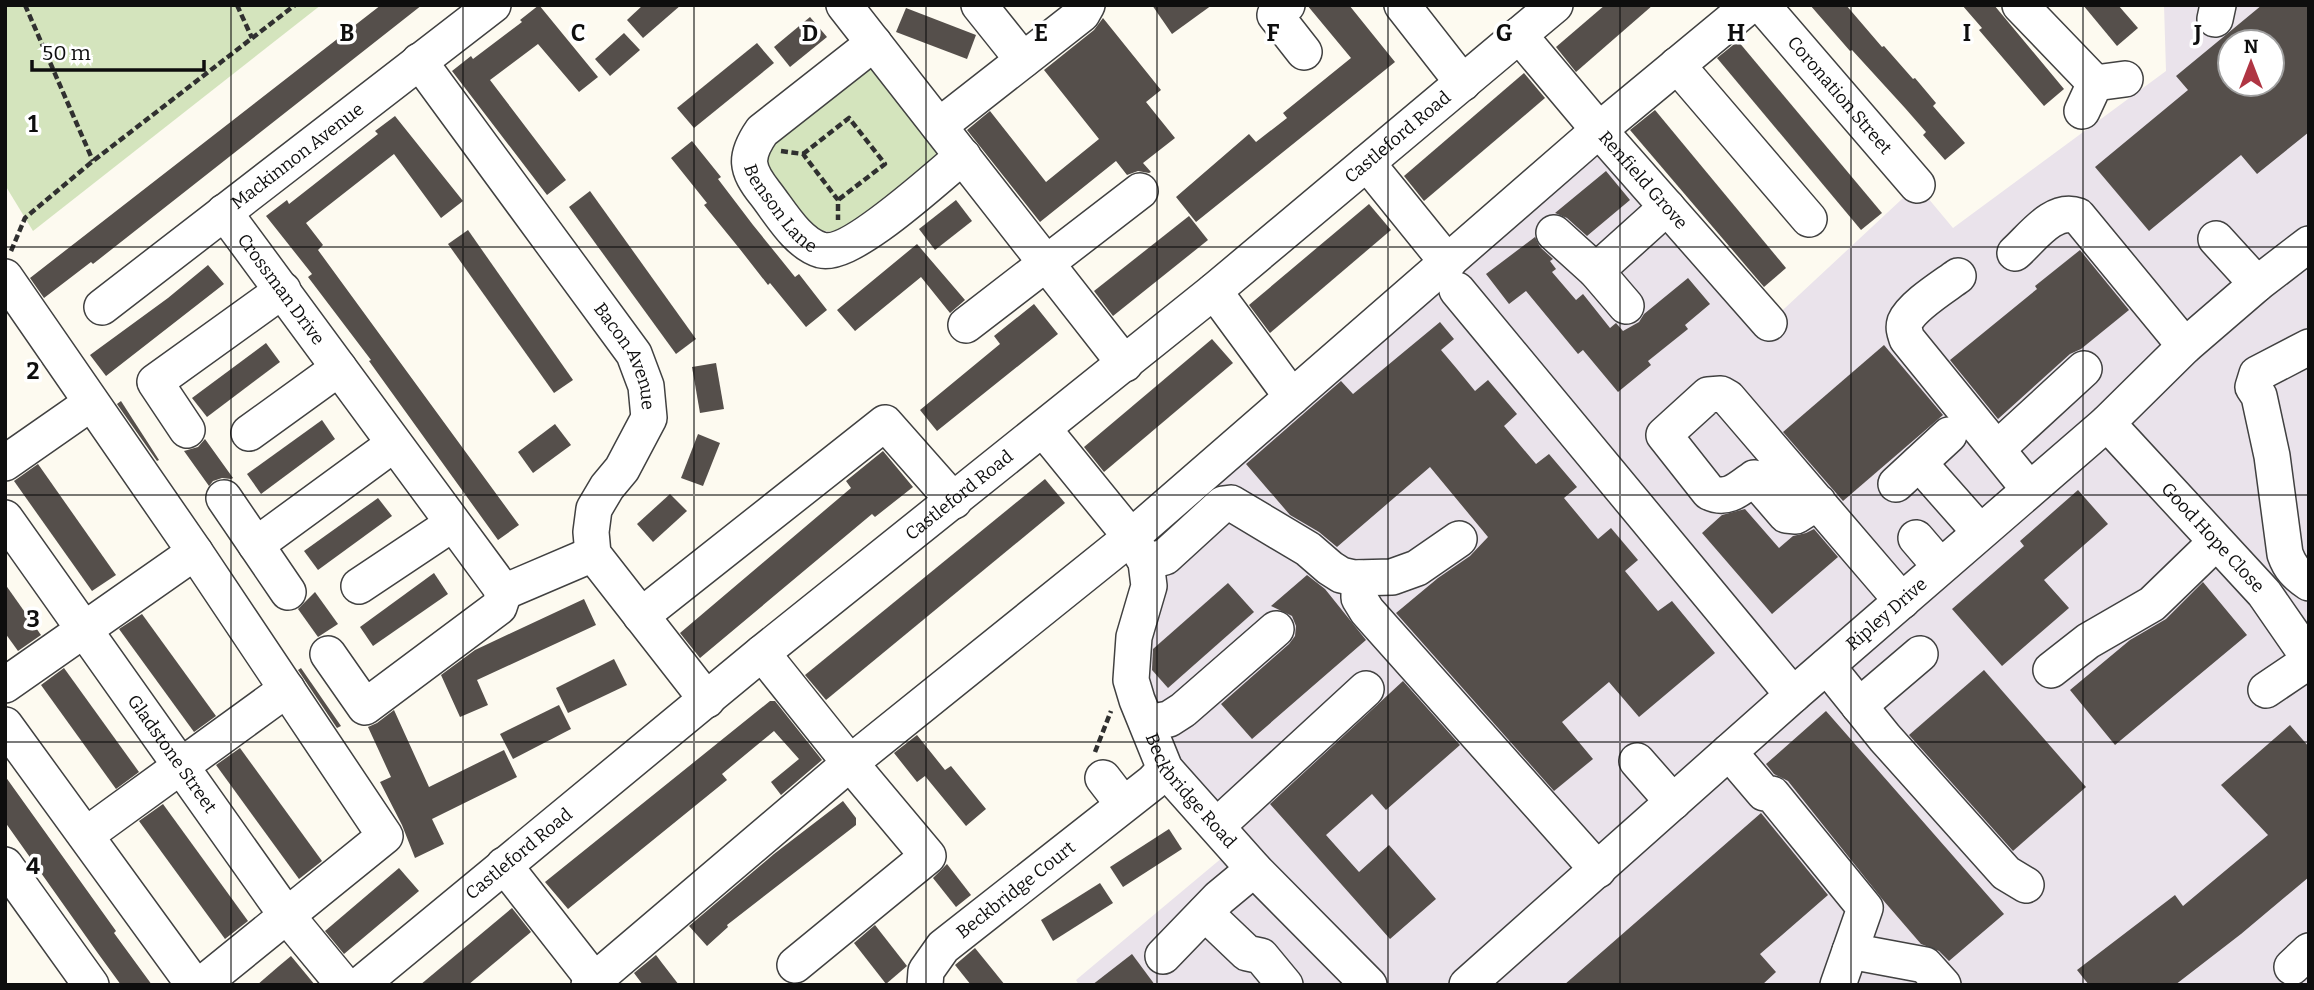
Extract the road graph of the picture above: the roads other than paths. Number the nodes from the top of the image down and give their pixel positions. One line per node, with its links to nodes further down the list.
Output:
1 (493, 5): 15 (street, Mackinnon Avenue)
2 (844, 5): 12 (street)
3 (979, 5): 14 (street)
4 (1087, 5): 14 (street)
5 (1287, 5): 13 (street)
6 (1402, 5): 17 (street)
7 (1555, 5): 11 (street, Castleford Road)
8 (1750, 5): 16 (street)
9 (1762, 5): 23 (street, Coronation Street)
10 (2020, 5): 18 (street)
11 (1519, 35): 17 (street, Castleford Road); 20 (street, Renfield Grove)
12 (874, 43): 19 (street); 21 (street, Benson Lane)
13 (1304, 52)
14 (1023, 60): 19 (street)
15 (419, 61): 26 (street, Mackinnon Avenue); 72 (street, Bacon Avenue)
16 (1677, 65): 20 (street); 27 (street)
17 (1463, 83): 22 (street, Castleford Road)
18 (2101, 91)
19 (939, 126): 21 (street)
20 (1599, 131): 25 (street, Renfield Grove); 35 (street)
21 (963, 156): 32 (street)
22 (1367, 163): 35 (street); 39 (street, Castleford Road)
23 (1917, 185)
24 (1140, 191): 32 (street)
25 (1667, 206): 34 (street); 42 (street, Renfield Grove)
26 (224, 212): 38 (street, Crossman Drive); 41 (street, Mackinnon Avenue)
27 (1809, 219)
28 (1554, 233): 34 (street)
29 (2216, 239): 37 (street)
30 (2309, 244): 37 (street, Ripley Drive)
31 (2015, 253): 44 (street)
32 (1047, 263): 43 (street); 46 (street)
33 (8, 265): 50 (street)
34 (1596, 271): 40 (street)
35 (1453, 276): 49 (street); 92 (street)
36 (1958, 276): 57 (street)
37 (2257, 284): 44 (street, Ripley Drive)
38 (283, 289): 47 (street, Crossman Drive); 52 (street)
39 (1214, 291): 46 (street, Castleford Road); 49 (street)
40 (1626, 306)
41 (102, 307)
42 (1769, 323)
43 (966, 325)
44 (2185, 346): 51 (street, Ripley Drive)
45 (2309, 347): 75 (street)
46 (1125, 365): 53 (street, Castleford Road)
47 (339, 368): 54 (street); 56 (street, Crossman Drive)
48 (2084, 369): 57 (street)
49 (1292, 397): 70 (street)
50 (91, 402): 58 (street); 71 (street)
51 (2107, 424): 59 (street, Ripley Drive); 68 (street, Good Hope Close)
52 (187, 430)
53 (1044, 430): 61 (street, Castleford Road); 70 (street)
54 (249, 434)
55 (1950, 435): 65 (street)
56 (394, 444): 64 (street, Crossman Drive); 69 (street)
57 (1997, 449): 59 (street)
58 (5, 463)
59 (2029, 489): 65 (street, Ripley Drive)
60 (224, 498): 69 (street)
61 (954, 501): 80 (street); 83 (street, Castleford Road)
62 (1818, 502): 79 (street)
63 (5, 518): 81 (street, Gladstone Street)
64 (452, 524): 76 (street); 78 (street, Crossman Drive)
65 (1980, 532): 73 (street, Ripley Drive)
66 (1916, 538): 73 (street)
67 (1459, 539): 74 (street)
68 (2216, 543): 85 (street, Good Hope Close); 87 (street)
69 (256, 545): 77 (street)
70 (1138, 548): 74 (street); 95 (street, Beckbridge Road); 99 (street)
71 (195, 552): 81 (street); 89 (street)
72 (593, 554): 78 (street); 80 (street)
73 (1940, 566): 79 (street, Ripley Drive)
74 (1359, 578): 108 (street)
75 (2309, 583)
76 (360, 587)
77 (288, 592)
78 (503, 592): 84 (street)
79 (1892, 609): 86 (street, Ripley Drive); 94 (street)
80 (641, 616): 93 (street)
81 (84, 628): 88 (street); 100 (street, Gladstone Street)
82 (1276, 629): 95 (street)
83 (762, 653): 93 (street, Castleford Road); 99 (street)
84 (328, 654)
85 (2309, 659): 91 (street)
86 (1827, 666): 92 (street, Ripley Drive); 94 (street)
87 (2051, 670)
88 (5, 685)
89 (287, 689): 100 (street); 111 (street)
90 (1366, 689): 103 (street)
91 (2266, 690)
92 (1793, 695): 97 (street, Ripley Drive)
93 (707, 700): 106 (street, Castleford Road)
94 (1859, 706): 109 (street)
95 (1147, 723): 101 (street, Beckbridge Road)
96 (5, 725): 104 (street)
97 (1729, 751): 102 (street, Ripley Drive); 112 (street)
98 (1637, 761): 102 (street)
99 (850, 763): 114 (street); 115 (street)
100 (178, 766): 104 (street); 111 (street, Gladstone Street)
101 (1165, 769): 103 (street, Beckbridge Road); 121 (street, Beckbridge Court)
102 (1673, 802): 108 (street, Ripley Drive)
103 (1217, 826): 107 (street, Beckbridge Road)
104 (86, 835): 117 (street)
105 (5, 865): 116 (street)
106 (504, 865): 115 (street); 120 (street, Castleford Road)
107 (1254, 869): 110 (street); 123 (street, Beckbridge Road)
108 (1598, 870): 124 (street, Ripley Drive)
109 (2026, 886)
110 (1205, 913): 113 (street); 122 (street)
111 (286, 916): 118 (street); 119 (street, Gladstone Street)
112 (1850, 951): 125 (street); 126 (street)
113 (1163, 956)
114 (795, 965)
115 (594, 983)
116 (91, 985)
117 (194, 985)
118 (201, 985)
119 (344, 985)
120 (360, 985)
121 (925, 985)
122 (1285, 985)
123 (1369, 985)
124 (1467, 985)
125 (1838, 985)
126 (1943, 985)

